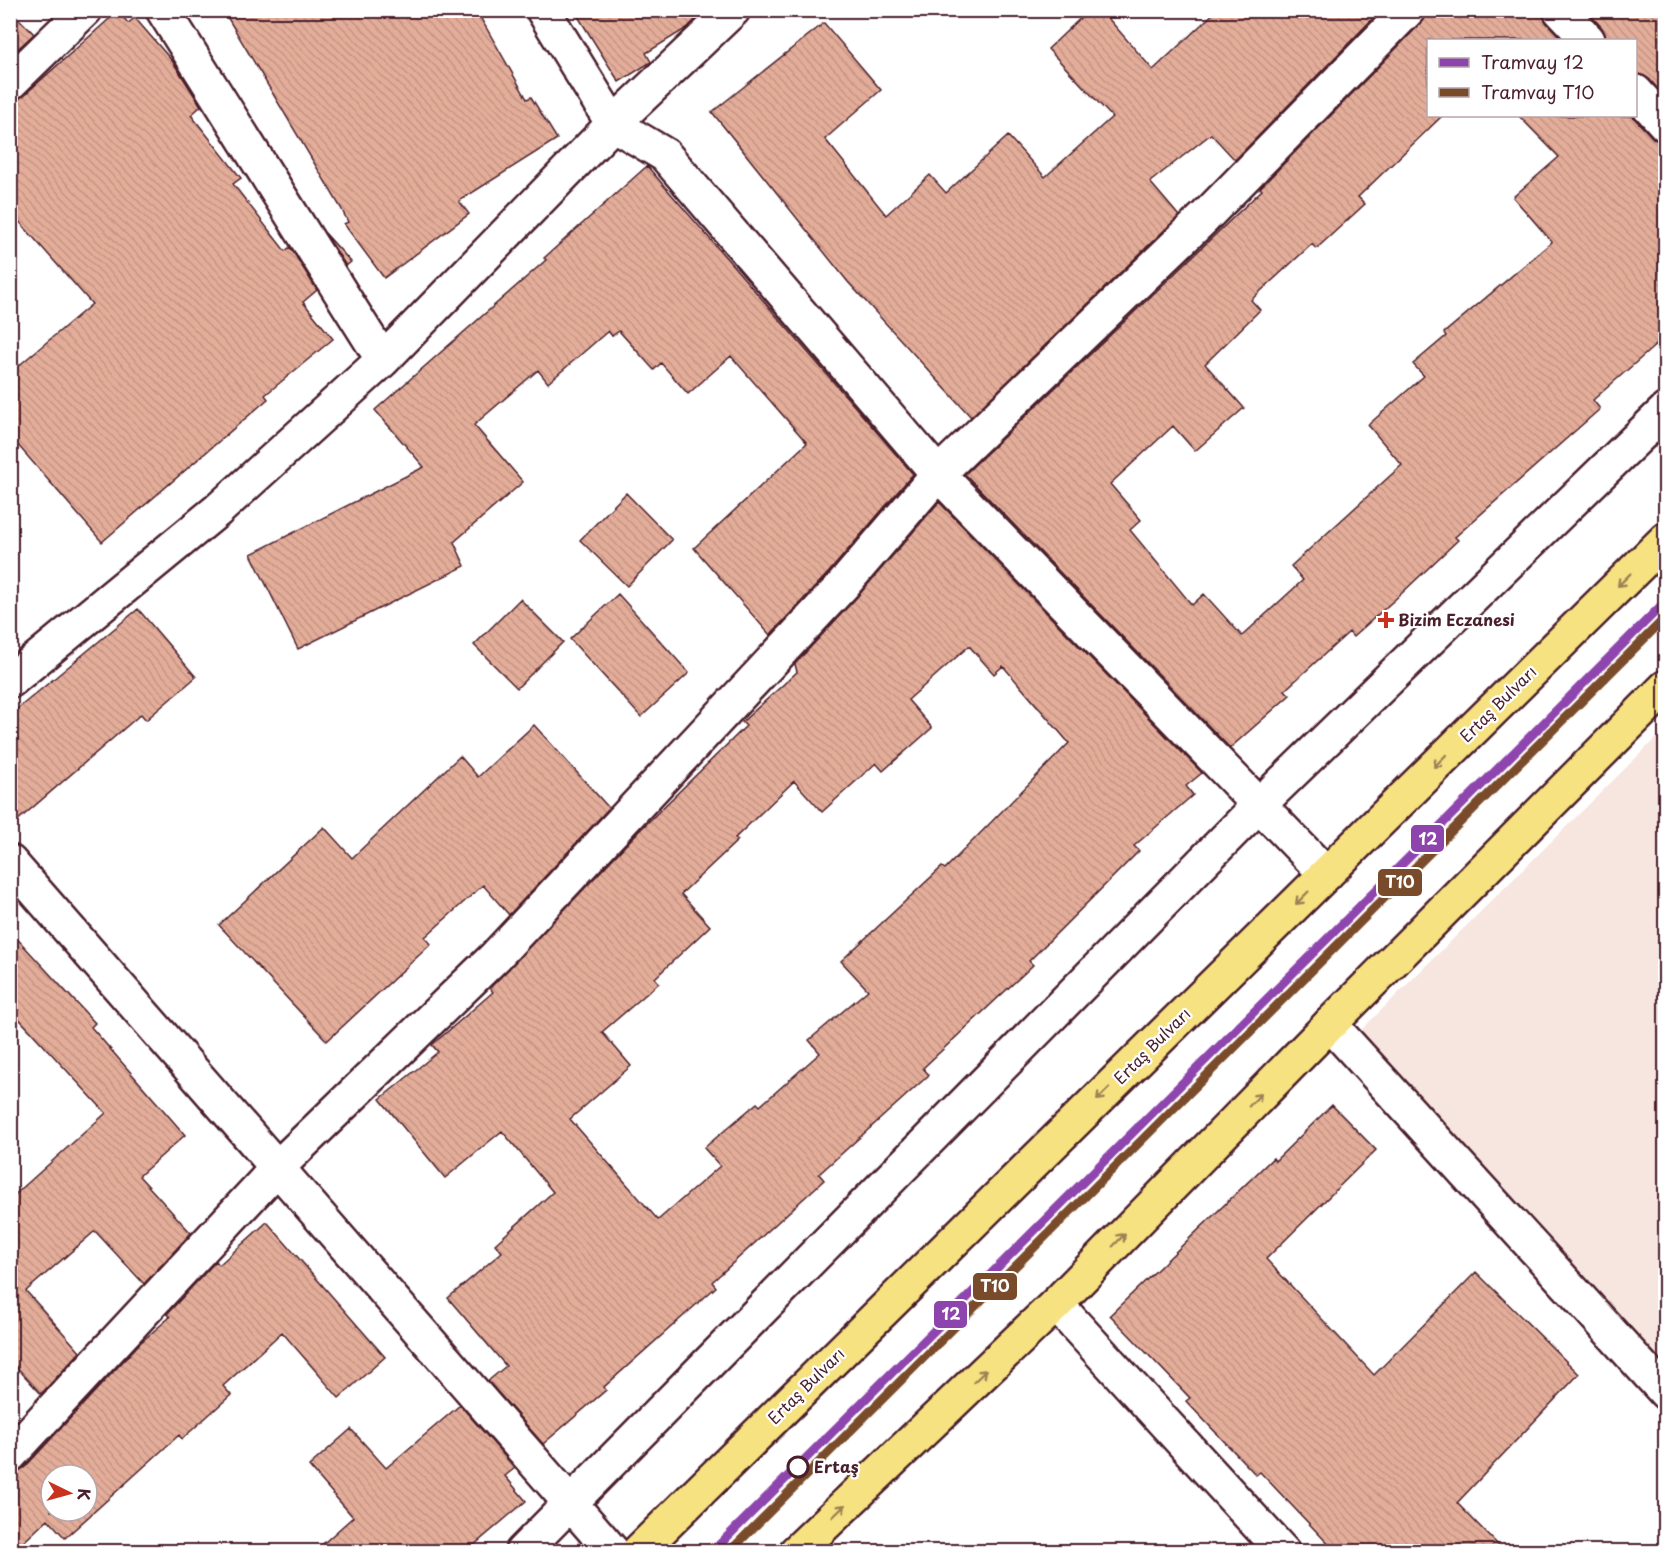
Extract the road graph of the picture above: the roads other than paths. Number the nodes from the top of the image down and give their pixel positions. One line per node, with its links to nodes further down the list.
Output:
1 (86, 10): 8 (street)
2 (163, 10): 12 (street)
3 (543, 10): 10 (street)
4 (733, 10): 10 (street)
5 (1408, 10): 14 (street)
6 (1560, 10): 7 (street)
7 (1587, 39)
8 (10, 83)
9 (1637, 94): 11 (street)
10 (613, 124): 12 (street); 14 (street)
11 (1665, 125)
12 (383, 360): 16 (street)
13 (1665, 410): 18 (street)
14 (938, 474): 18 (street); 22 (street)
15 (1665, 539): 20 (main road, Ertaş Bulvarı, one-way to 20)
16 (10, 681)
17 (1665, 687): 21 (main road)
18 (1259, 805): 20 (street); 26 (street)
19 (10, 862): 22 (street)
20 (1326, 874): 29 (main road, Ertaş Bulvarı, one-way to 29)
21 (1330, 1024): 23 (main road, one-way to 21); 24 (street)
22 (278, 1167): 25 (street); 26 (street)
23 (1056, 1304): 30 (main road, one-way to 23); 31 (street)
24 (1663, 1385)
25 (14, 1443)
26 (570, 1501): 27 (street); 28 (street)
27 (522, 1551)
28 (613, 1551)
29 (638, 1551)
30 (796, 1551)
31 (1283, 1551)

